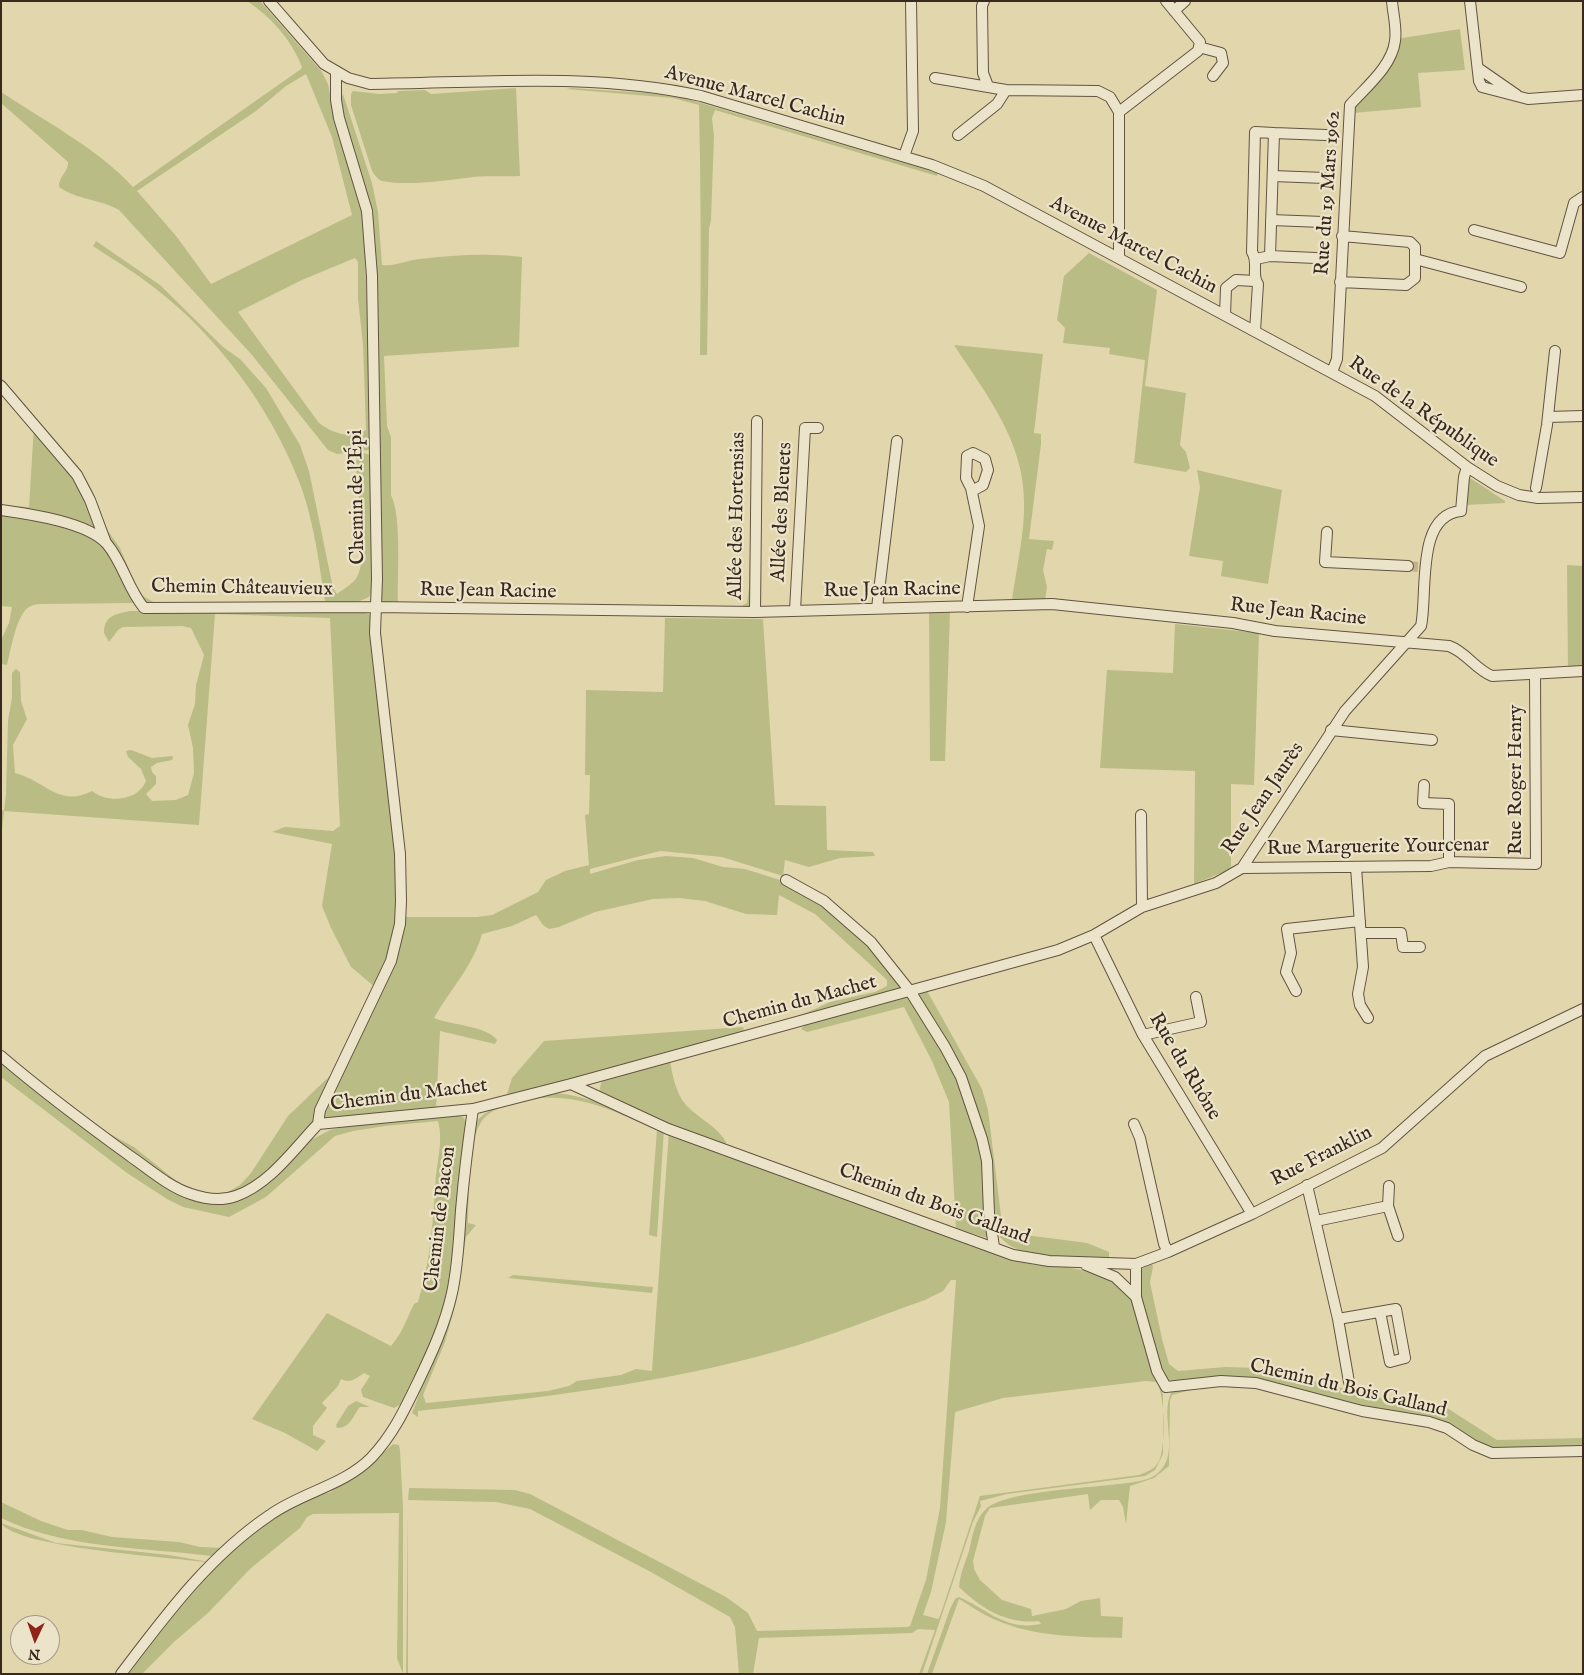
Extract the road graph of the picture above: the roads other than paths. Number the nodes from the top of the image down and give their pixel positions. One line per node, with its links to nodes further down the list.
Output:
1 (269, 1): 11 (street, Avenue Marcel Cachin)
2 (911, 1): 22 (street)
3 (984, 1): 14 (street)
4 (1166, 1): 8 (street)
5 (1185, 1): 8 (street)
6 (1392, 1): 29 (street, Rue du 19 Mars 1962)
7 (1470, 1): 10 (street)
8 (1174, 11): 9 (street)
9 (1199, 47): 12 (street); 18 (street)
10 (1478, 68): 17 (street); 17 (street)
11 (336, 73): 22 (street, Avenue Marcel Cachin); 56 (street, Chemin de l'Épi)
12 (1213, 76)
13 (935, 78): 14 (street)
14 (988, 86): 15 (street)
15 (1006, 90): 18 (street); 20 (street)
16 (1583, 95): 17 (street)
17 (1519, 97)
18 (1119, 112): 31 (street)
19 (1274, 133): 21 (street); 23 (street); 33 (street)
20 (958, 135)
21 (1326, 135)
22 (904, 156): 31 (street, Avenue Marcel Cachin)
23 (1273, 176): 24 (street); 26 (street)
24 (1325, 178)
25 (1583, 197): 28 (street)
26 (1271, 220): 27 (street); 30 (street)
27 (1323, 222)
28 (1474, 230)
29 (1342, 236): 34 (street); 36 (street, Rue du 19 Mars 1962)
30 (1270, 256): 32 (street); 33 (street)
31 (1119, 257): 38 (street, Avenue Marcel Cachin)
32 (1316, 258)
33 (1256, 259): 35 (street)
34 (1415, 259): 36 (street); 37 (street)
35 (1255, 281): 38 (street); 39 (street)
36 (1340, 282): 41 (street, Rue du 19 Mars 1962)
37 (1521, 287)
38 (1225, 315): 39 (street, Rue de la République)
39 (1255, 331): 41 (street, Rue de la République)
40 (1555, 350): 44 (street)
41 (1332, 372): 48 (street, Rue de la République)
42 (1, 386): 54 (street)
43 (1583, 416): 44 (street)
44 (1548, 417): 49 (street)
45 (757, 421): 60 (street, Allée des Hortensias)
46 (818, 428): 59 (street, Allée des Bleuets)
47 (897, 441): 58 (street)
48 (1467, 468): 51 (street, Rue de la République); 55 (street, Rue Jean Jaurès)
49 (1536, 488)
50 (972, 491): 57 (street)
51 (1583, 497)
52 (1, 510): 54 (street)
53 (1327, 532): 55 (street)
54 (106, 544): 56 (street, Chemin Châteauvieux)
55 (1418, 567): 61 (street, Rue Jean Jaurès)
56 (375, 607): 60 (street, Rue Jean Racine); 87 (street, Chemin de l'Épi)
57 (967, 607): 58 (street, Rue Jean Racine); 61 (street, Rue Jean Racine)
58 (877, 608): 59 (street, Rue Jean Racine)
59 (796, 610): 60 (street, Rue Jean Racine)
60 (755, 612)
61 (1408, 642): 63 (street, Rue Roger Henry); 64 (street, Rue Jean Jaurès)
62 (1583, 671): 63 (street, Rue Roger Henry)
63 (1535, 675): 69 (street, Rue Roger Henry)
64 (1331, 730): 65 (street); 71 (street, Rue Jean Jaurès)
65 (1432, 740)
66 (1424, 785): 68 (street)
67 (1140, 815): 73 (street)
68 (1449, 862): 69 (street, Rue Marguerite Yourcenar); 70 (street, Rue Marguerite Yourcenar)
69 (1514, 864)
70 (1356, 867): 71 (street, Rue Marguerite Yourcenar); 74 (street)
71 (1242, 868): 73 (street, Rue Jean Jaurès)
72 (786, 880): 78 (street)
73 (1142, 907): 76 (street, Rue Jean Jaurès)
74 (1360, 921): 75 (street); 79 (street)
75 (1361, 933): 77 (street); 82 (street)
76 (1094, 935): 78 (street, Rue Jean Jaurès); 83 (street, Rue du Rhône)
77 (1420, 947)
78 (910, 991): 85 (street, Chemin du Machet); 95 (street)
79 (1296, 991)
80 (1196, 997): 83 (street)
81 (1583, 1008): 89 (street, Rue Franklin)
82 (1368, 1018)
83 (1143, 1035): 92 (street, Rue du Rhône)
84 (1, 1056): 87 (street, Chemin du Machet)
85 (571, 1084): 86 (street, Chemin du Machet); 95 (street, Chemin du Bois Galland)
86 (473, 1109): 87 (street, Chemin du Machet); 104 (street, Chemin de Bacon)
87 (318, 1124)
88 (1134, 1124): 96 (street)
89 (1307, 1185): 92 (street, Rue Franklin); 93 (street)
90 (1389, 1186): 91 (street)
91 (1388, 1206): 93 (street); 94 (street)
92 (1252, 1214): 96 (street, Rue Franklin)
93 (1316, 1220): 101 (street)
94 (1398, 1236)
95 (994, 1247): 97 (street, Chemin du Bois Galland)
96 (1168, 1252): 98 (street, Rue Franklin)
97 (1078, 1263): 98 (street, Chemin du Bois Galland); 99 (street)
98 (1136, 1264): 99 (street, Chemin du Bois Galland)
99 (1136, 1297): 103 (street, Chemin du Bois Galland)
100 (1380, 1312): 100 (street); 101 (street)
101 (1338, 1319): 102 (street)
102 (1349, 1382)
103 (1583, 1451)
104 (121, 1674)

